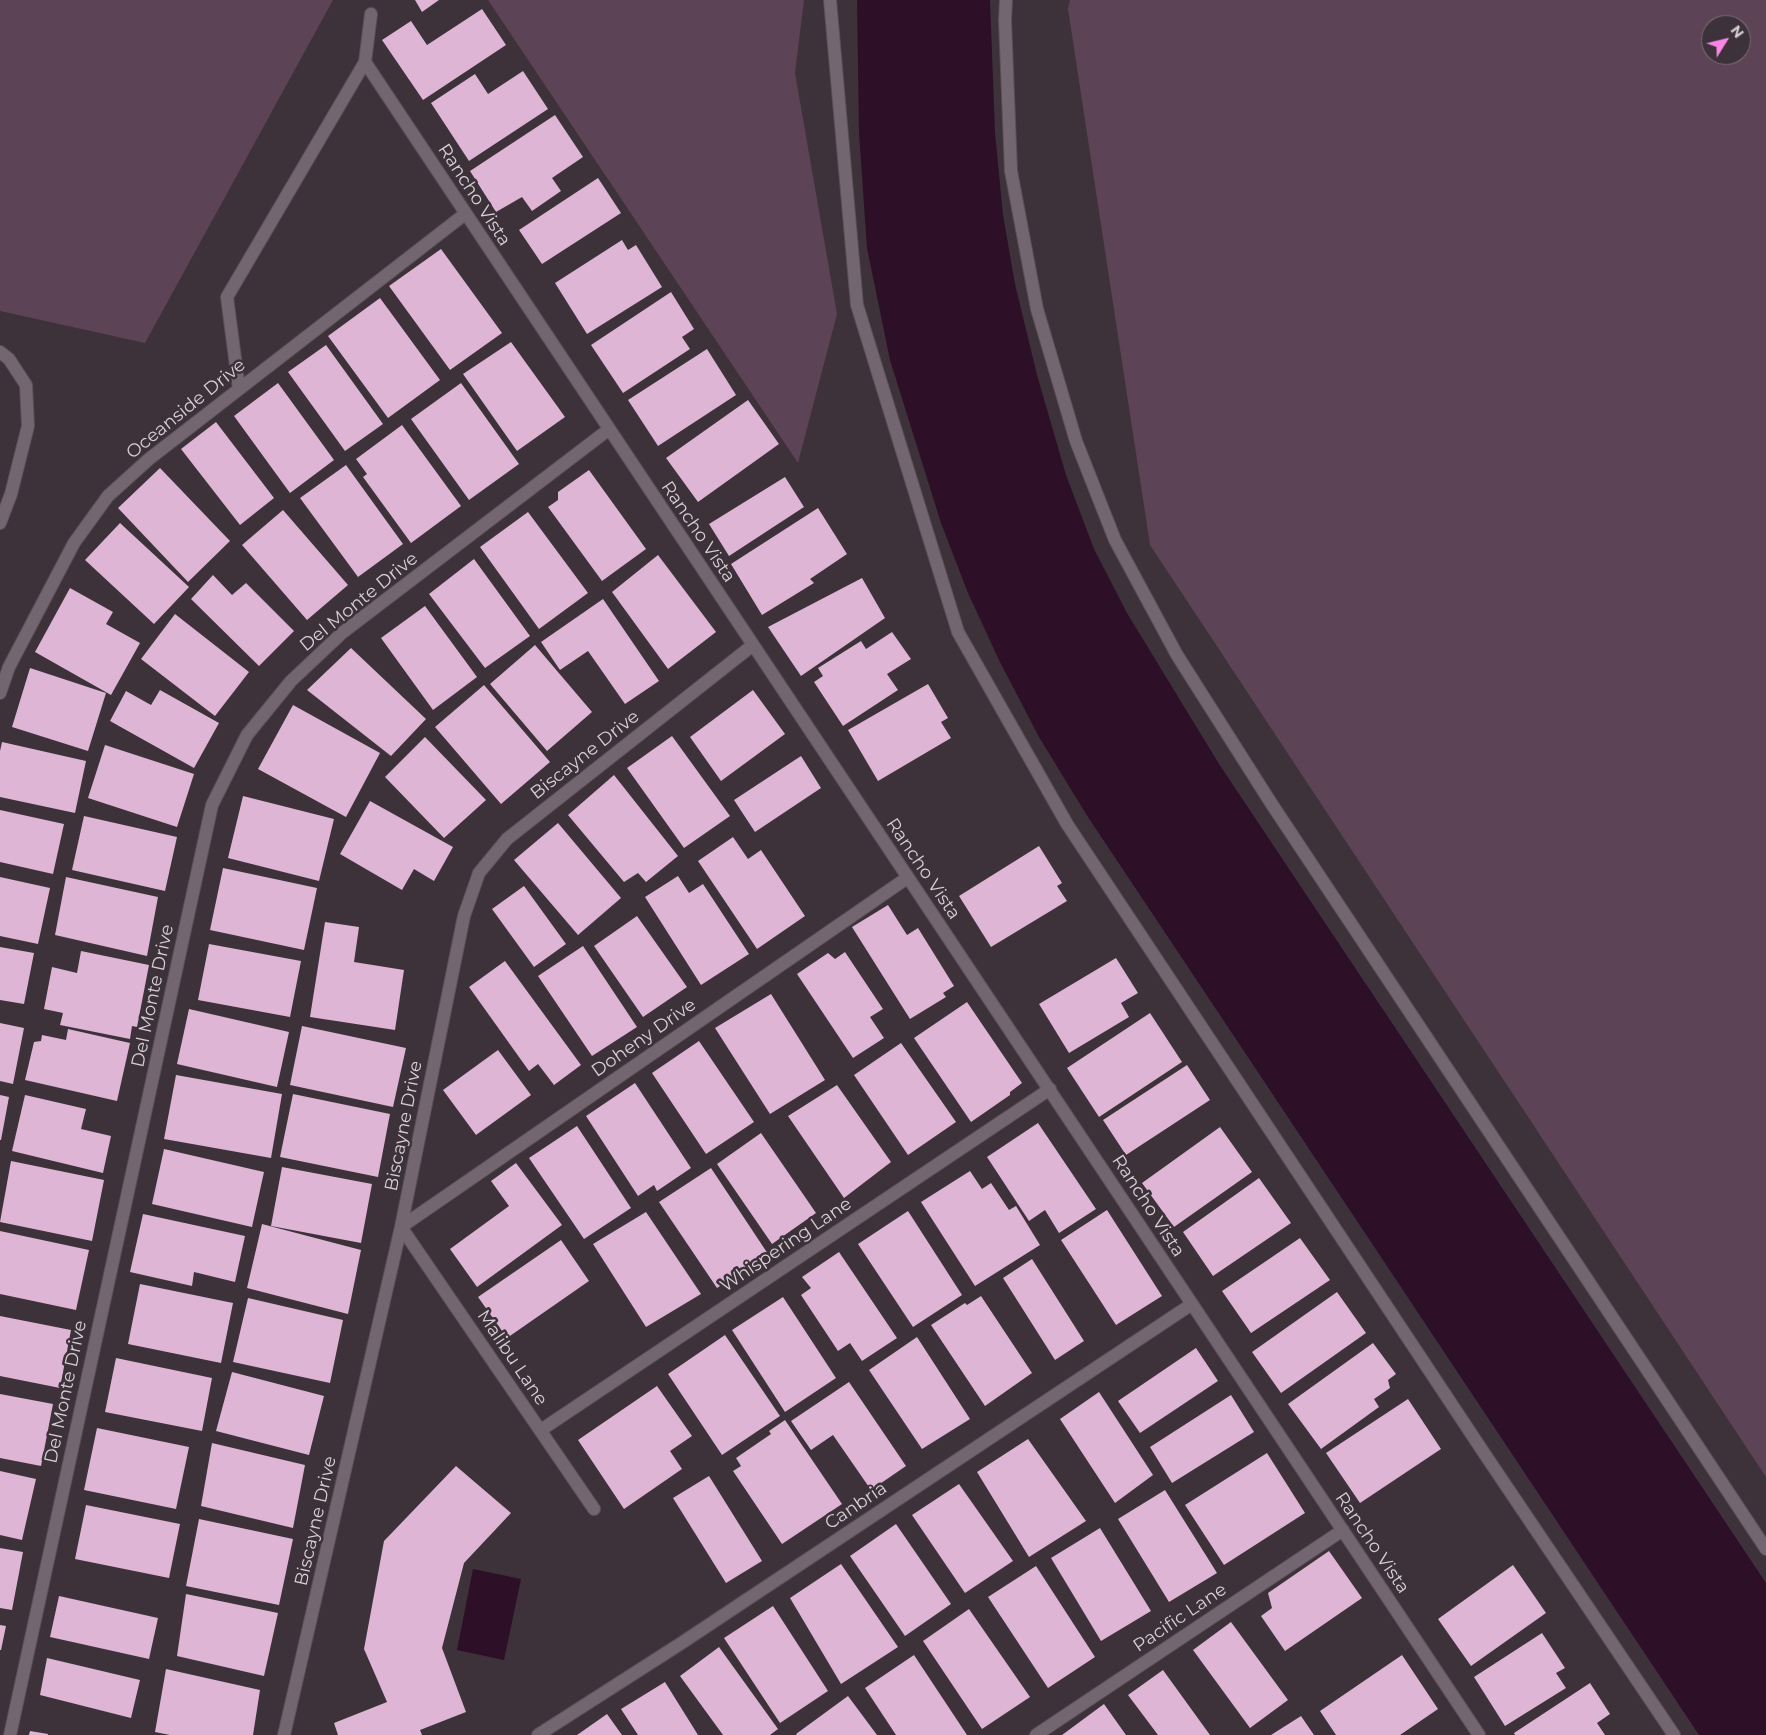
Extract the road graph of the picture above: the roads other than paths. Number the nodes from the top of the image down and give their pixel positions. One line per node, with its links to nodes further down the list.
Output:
1 (830, 0): 25 (lane)
2 (1006, 0): 19 (lane)
3 (371, 14): 4 (lane)
4 (365, 62): 5 (lane, Rancho Vista); 7 (lane)
5 (465, 214): 7 (lane, Oceanside Drive); 8 (lane, Rancho Vista)
6 (5, 356): 9 (lane)
7 (239, 389): 11 (lane, Oceanside Drive)
8 (608, 430): 10 (lane, Rancho Vista); 20 (lane, Del Monte Drive)
9 (0, 523)
10 (754, 645): 12 (lane, Rancho Vista); 14 (lane, Biscayne Drive)
11 (0, 693)
12 (907, 878): 13 (lane, Rancho Vista); 14 (lane, Doheny Drive)
13 (1050, 1089): 15 (lane, Rancho Vista); 16 (lane, Whispering Lane)
14 (401, 1226): 16 (lane, Malibu Lane); 21 (lane, Biscayne Drive)
15 (1192, 1304): 18 (lane, Rancho Vista); 22 (lane, Canbria)
16 (541, 1430): 17 (lane, Malibu Lane)
17 (594, 1509)
18 (1343, 1530): 23 (lane, Pacific Lane); 24 (lane, Rancho Vista)
19 (1766, 1549)
20 (10, 1735)
21 (284, 1735)
22 (538, 1735)
23 (1036, 1735)
24 (1479, 1735)
25 (1674, 1735)

